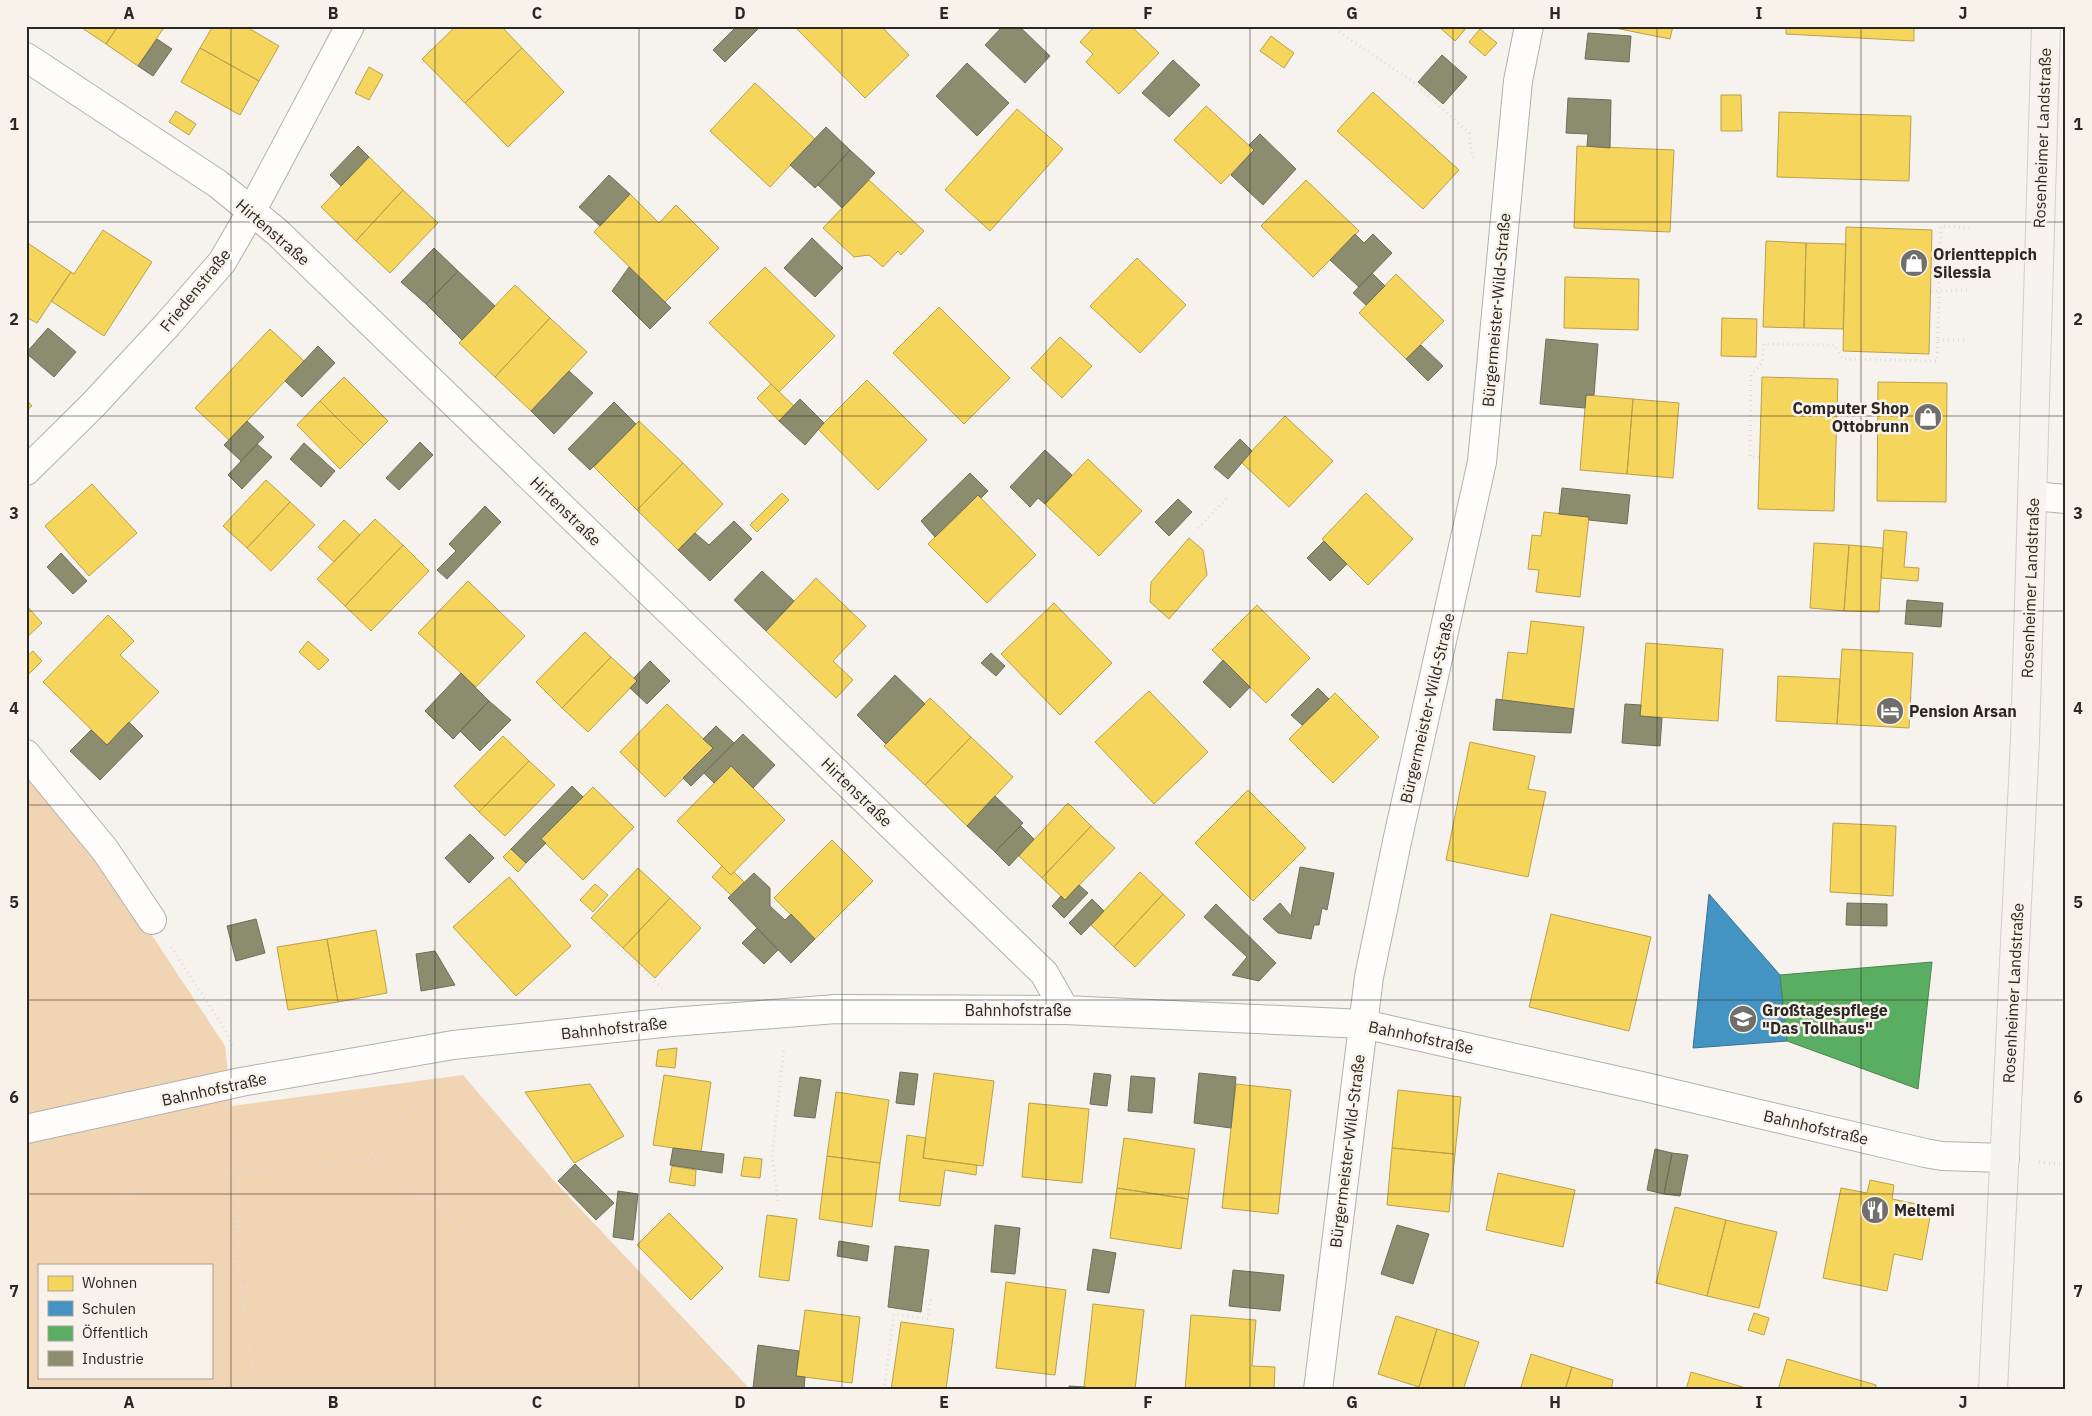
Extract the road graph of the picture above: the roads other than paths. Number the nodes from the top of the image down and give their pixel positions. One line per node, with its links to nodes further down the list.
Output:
1 (350, 26): 5 (street, Friedenstraße)
2 (1529, 26): 12 (street, Bürgermeister-Wild-Straße)
3 (2046, 26): 7 (main road, Rosenheimer Landstraße)
4 (26, 57): 5 (street, Hirtenstraße)
5 (251, 212): 6 (street, Friedenstraße); 11 (street, Hirtenstraße)
6 (26, 471)
7 (2033, 496): 8 (street); 14 (main road, Rosenheimer Landstraße)
8 (2066, 499)
9 (26, 754): 10 (street)
10 (152, 920)
11 (1065, 1010): 12 (street, Bahnhofstraße); 13 (street, Bahnhofstraße)
12 (1362, 1024): 14 (street, Bahnhofstraße); 15 (street, Bürgermeister-Wild-Straße)
13 (26, 1129)
14 (2005, 1158): 16 (main road, Rosenheimer Landstraße)
15 (1318, 1390)
16 (1993, 1390)

